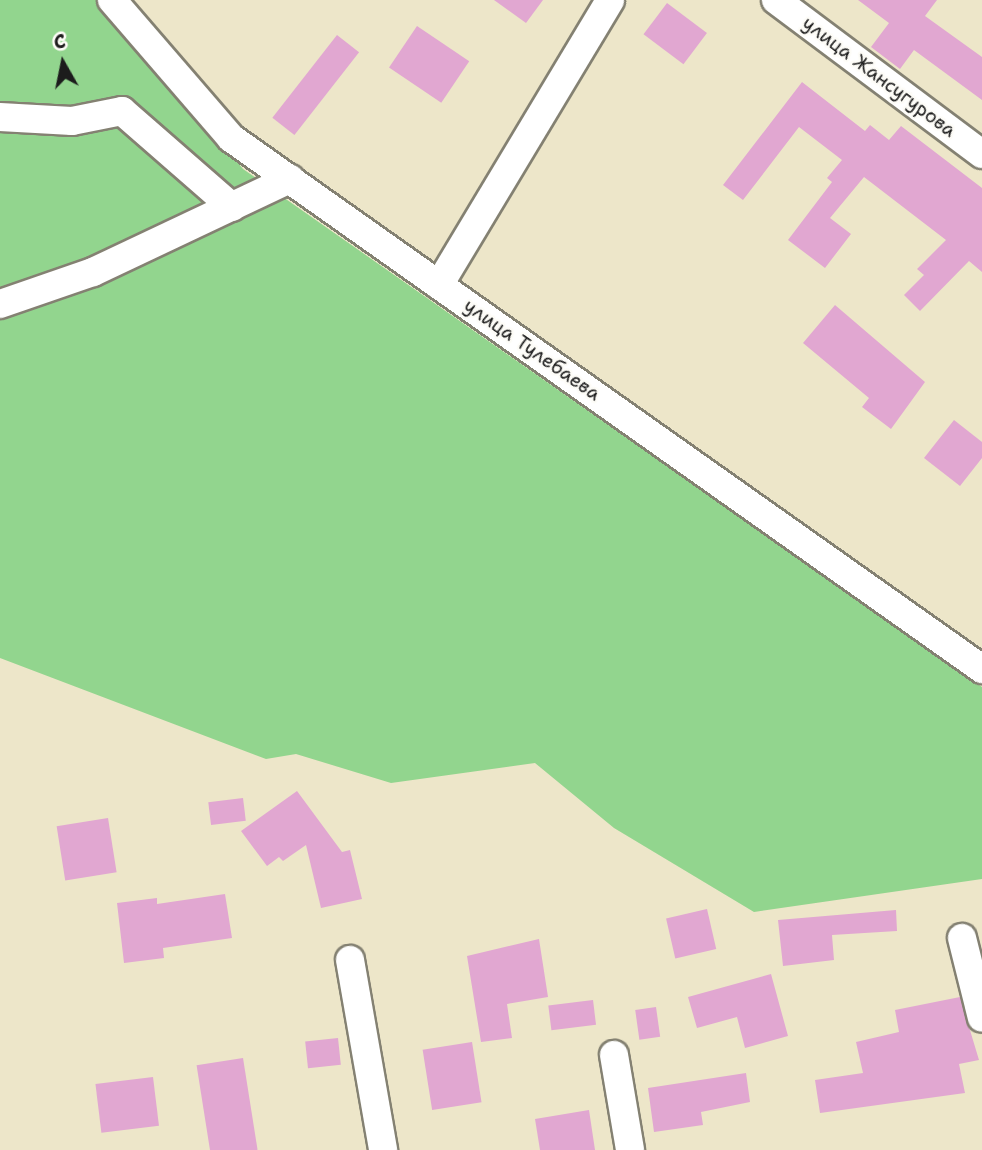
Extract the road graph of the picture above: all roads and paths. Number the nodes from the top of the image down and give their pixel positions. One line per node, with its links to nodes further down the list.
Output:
1 (111, 0): 6 (street, улица Тулебаева)
2 (610, 0): 8 (street)
3 (776, 0): 5 (street, улица Жансугурова)
4 (0, 117): 7 (street)
5 (982, 154)
6 (290, 179): 7 (street); 8 (street, улица Тулебаева)
7 (232, 208): 9 (street)
8 (439, 285): 10 (street, улица Тулебаева)
9 (0, 304)
10 (982, 668)
11 (962, 938): 13 (street)
12 (351, 960): 15 (street)
13 (982, 1018)
14 (614, 1055): 16 (street)
15 (383, 1150)
16 (630, 1150)

